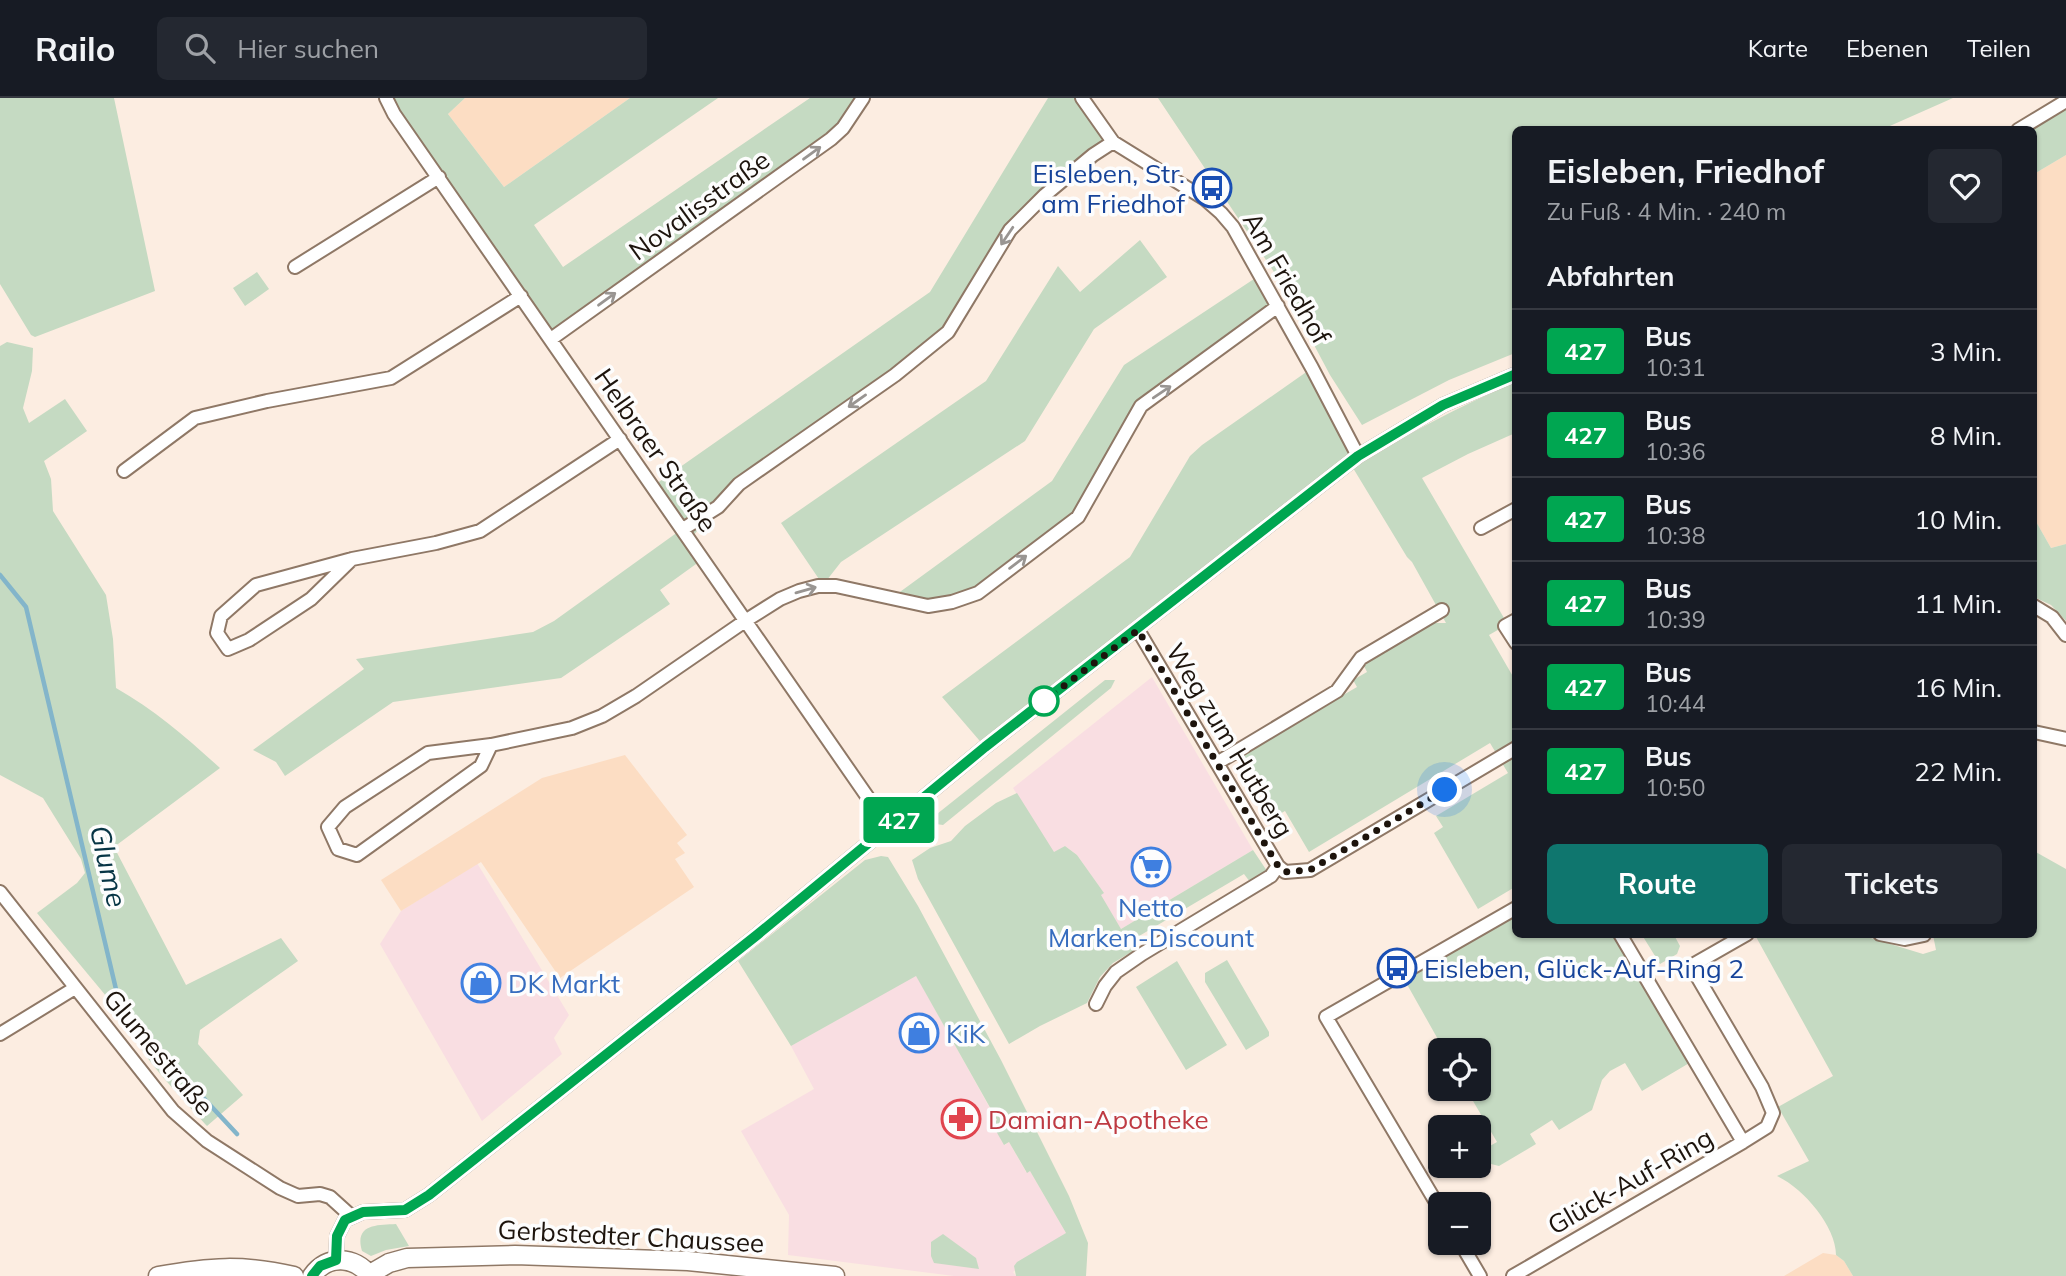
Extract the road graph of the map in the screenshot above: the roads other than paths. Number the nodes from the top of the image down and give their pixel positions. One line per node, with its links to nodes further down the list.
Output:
1 (386, 98): 7 (street, Helbraer Straße)
2 (863, 98): 11 (street, Novalisstraße, one-way to 2)
3 (1082, 98): 6 (street, Am Friedhof)
4 (2066, 101): 5 (street)
5 (2025, 126)
6 (1112, 142): 10 (street, Am Friedhof); 18 (street, one-way to 18)
7 (439, 177): 8 (street); 9 (street, Helbraer Straße)
8 (295, 267)
9 (521, 296): 11 (street, Helbraer Straße); 15 (street)
10 (1278, 306): 14 (street, Am Friedhof); 22 (street, one-way to 10)
11 (551, 339): 13 (street, Helbraer Straße)
12 (1512, 376): 14 (street)
13 (620, 439): 18 (street, Helbraer Straße); 19 (street)
14 (1358, 456): 23 (street)
15 (124, 471)
16 (1512, 511): 17 (street)
17 (1481, 528)
18 (683, 529): 22 (street, Helbraer Straße)
19 (352, 559): 19 (street)
20 (2037, 608): 24 (street)
21 (1442, 610): 29 (street)
22 (745, 621): 27 (street); 30 (street, Helbraer Straße)
23 (1138, 630): 29 (street, Weg zum Hutberg); 30 (street)
24 (2066, 635)
25 (2037, 733): 26 (street)
26 (2066, 739)
27 (491, 745): 27 (street)
28 (1512, 750): 31 (street)
29 (1217, 763): 31 (street, Weg zum Hutberg)
30 (889, 828): 41 (street)
31 (1281, 869): 37 (street)
32 (0, 892): 36 (street, Glumestraße)
33 (1512, 910): 40 (street)
34 (1622, 938): 39 (street, Glück-Auf-Ring)
35 (1740, 938): 39 (street)
36 (75, 988): 38 (street); 41 (street, Glumestraße)
37 (1096, 1004)
38 (0, 1034)
39 (1743, 1142): 50 (street, Glück-Auf-Ring)
40 (1430, 1192)
41 (351, 1216): 43 (street)
42 (1468, 1255): 49 (street)
43 (336, 1260): 44 (main road); 47 (main road)
44 (370, 1275): 48 (main road, Gerbstedter Chaussee)
45 (158, 1276): 46 (main road)
46 (294, 1276)
47 (312, 1276)
48 (835, 1276)
49 (1480, 1276)
50 (1513, 1276)

